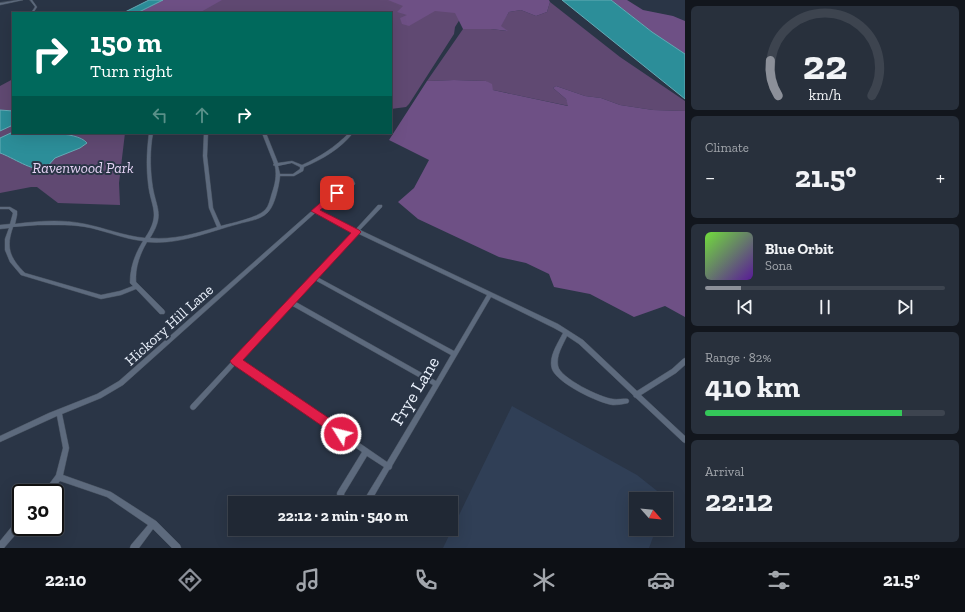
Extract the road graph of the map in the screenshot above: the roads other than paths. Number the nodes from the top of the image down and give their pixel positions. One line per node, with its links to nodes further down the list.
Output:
1 (22, 0): 3 (street)
2 (31, 0): 4 (street)
3 (0, 4)
4 (33, 12)
5 (151, 134): 20 (street)
6 (206, 134): 18 (street)
7 (266, 134): 9 (street)
8 (350, 134): 10 (street)
9 (275, 165): 10 (street); 11 (street)
10 (302, 166): 11 (street)
11 (278, 175): 18 (street)
12 (333, 195): 12 (street, Hickory Hill Lane); 15 (street, Hickory Hill Lane)
13 (380, 206): 19 (street)
14 (0, 208): 16 (street)
15 (315, 211): 19 (street); 34 (street, Hickory Hill Lane)
16 (12, 225): 17 (street); 20 (street); 22 (street)
17 (0, 227)
18 (220, 228): 20 (street)
19 (356, 232): 21 (street); 23 (street)
20 (146, 240): 22 (street)
21 (314, 277): 24 (street); 27 (street)
22 (136, 287): 25 (street)
23 (490, 295): 26 (street); 27 (street, Frye Lane)
24 (291, 302): 28 (street); 30 (street)
25 (162, 312)
26 (566, 333): 31 (street); 32 (street)
27 (455, 354): 30 (street, Frye Lane)
28 (236, 361): 33 (street); 37 (street)
29 (685, 361): 31 (street)
30 (436, 384): 38 (street, Frye Lane)
31 (636, 395): 36 (street)
32 (626, 401)
33 (193, 407)
34 (59, 412): 35 (street, Hickory Hill Lane); 39 (street)
35 (0, 439)
36 (685, 440)
37 (366, 451): 38 (street); 41 (street)
38 (388, 466): 42 (street, Frye Lane)
39 (59, 477): 40 (street); 43 (street)
40 (53, 484)
41 (341, 496)
42 (370, 496)
43 (152, 524): 46 (street); 47 (street)
44 (12, 533): 45 (street)
45 (0, 547)
46 (134, 548)
47 (177, 548)

